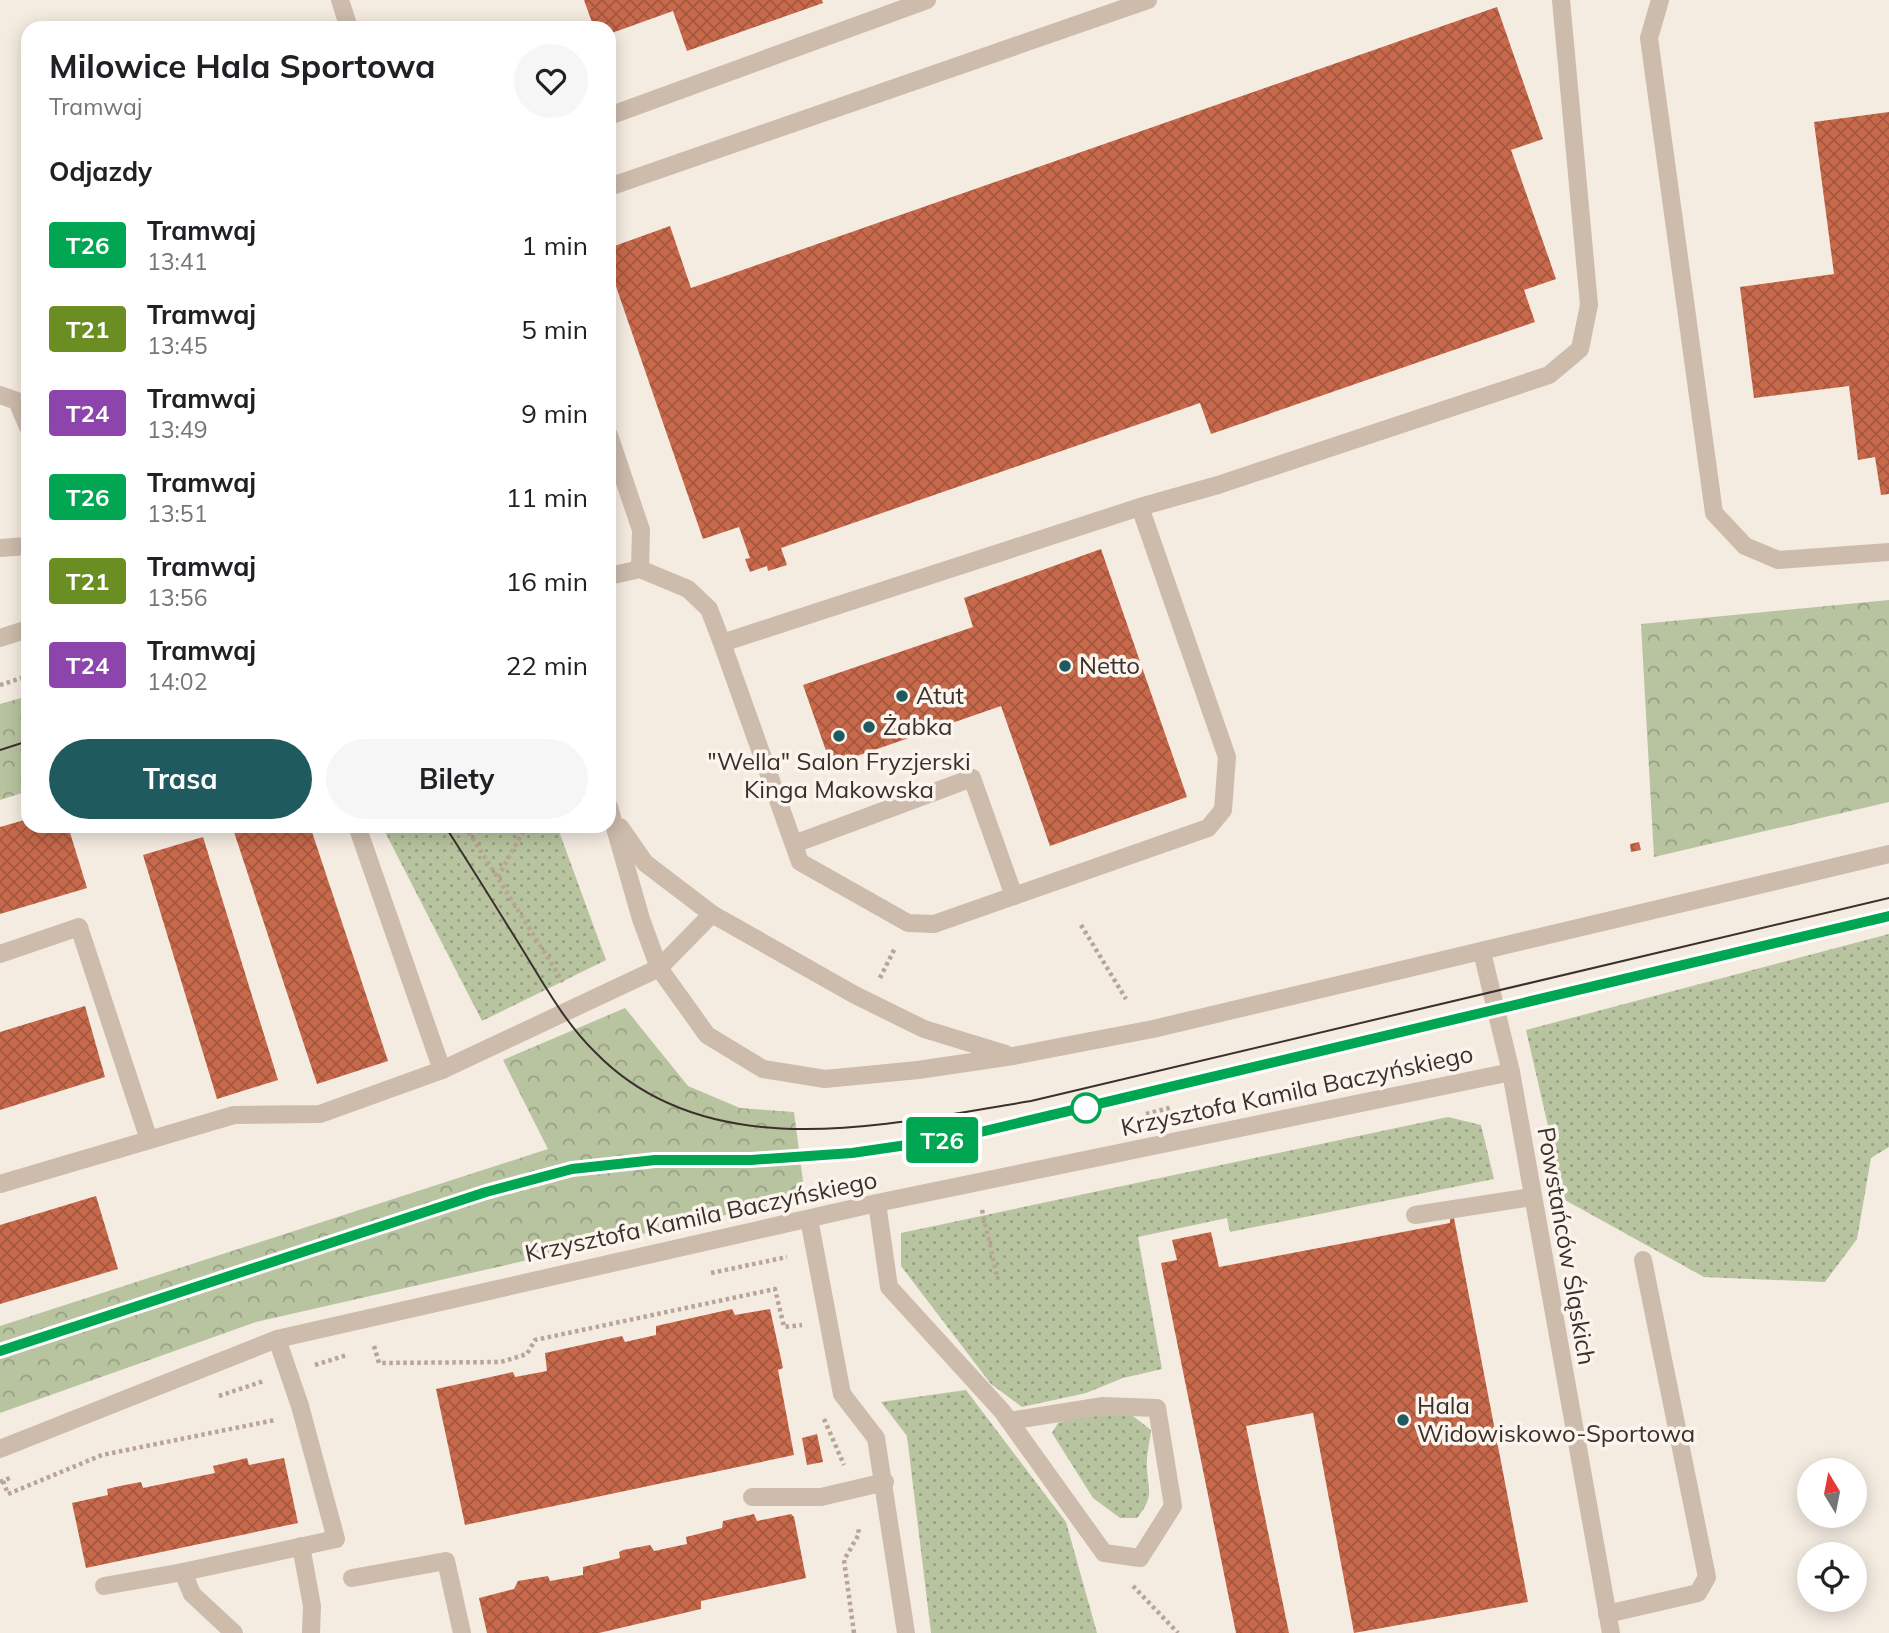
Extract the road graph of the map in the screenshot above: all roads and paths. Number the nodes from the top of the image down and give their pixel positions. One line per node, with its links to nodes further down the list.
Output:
1 (340, 0): 6 (street)
2 (927, 0): 7 (street)
3 (1148, 0): 8 (street)
4 (1561, 0): 12 (street)
5 (1660, 0): 15 (street)
6 (347, 21)
7 (616, 114)
8 (616, 185)
9 (0, 396): 10 (street)
10 (21, 410)
11 (616, 456): 16 (street)
12 (1140, 507): 20 (street); 31 (street)
13 (21, 547): 14 (street)
14 (0, 548)
15 (1888, 558)
16 (640, 569): 17 (street); 20 (street)
17 (616, 574)
18 (21, 631): 19 (street)
19 (0, 638)
20 (722, 643): 28 (street)
21 (21, 678): 22 (path)
22 (0, 685)
23 (616, 819): 32 (street)
24 (616, 831): 37 (street)
25 (359, 833): 42 (street)
26 (469, 833): 30 (path)
27 (522, 833): 30 (path)
28 (794, 844): 31 (street); 33 (street)
29 (1889, 854): 35 (street)
30 (497, 878): 40 (path)
31 (1014, 895): 33 (street)
32 (712, 914): 37 (street); 41 (street)
33 (908, 923): 38 (path)
34 (1081, 925): 39 (path)
35 (1482, 952): 41 (street); 43 (street, Powstańców Śląskich)
36 (0, 954): 46 (street)
37 (659, 968): 40 (street); 41 (street)
38 (878, 981)
39 (1126, 999)
40 (577, 1004): 42 (street)
41 (1013, 1056)
42 (442, 1070): 46 (street)
43 (1511, 1072): 48 (street, Powstańców Śląskich); 49 (street, Krzysztofa Kamila Baczyńskiego)
44 (1172, 1107): 45 (path)
45 (1146, 1114)
46 (149, 1140): 47 (street)
47 (0, 1184)
48 (1532, 1197): 51 (street); 81 (street, Powstańców Śląskich)
49 (877, 1203): 52 (street, Krzysztofa Kamila Baczyńskiego); 69 (street)
50 (981, 1209): 56 (path)
51 (1415, 1215)
52 (809, 1219): 60 (street, Krzysztofa Kamila Baczyńskiego); 73 (street)
53 (1643, 1259): 81 (street)
54 (793, 1267): 55 (path)
55 (706, 1274)
56 (998, 1280)
57 (801, 1314): 58 (path)
58 (803, 1325): 59 (path); 62 (path)
59 (806, 1336)
60 (276, 1339): 65 (street); 70 (street, Krzysztofa Kamila Baczyńskiego)
61 (387, 1343): 62 (path)
62 (373, 1346): 63 (path)
63 (361, 1350)
64 (349, 1354): 65 (path)
65 (288, 1373): 66 (path); 67 (street)
66 (212, 1398)
67 (302, 1414): 72 (path); 76 (street)
68 (823, 1415): 74 (path)
69 (1009, 1421): 77 (street); 77 (street)
70 (0, 1449)
71 (15, 1476): 72 (path)
72 (2, 1482)
73 (885, 1482): 74 (street); 86 (street)
74 (853, 1491): 75 (street); 85 (path)
75 (752, 1497)
76 (301, 1546): 78 (street); 83 (street)
77 (1100, 1548): 87 (path)
78 (183, 1572): 80 (street); 82 (street)
79 (352, 1578): 84 (street)
80 (104, 1586)
81 (1607, 1614): 88 (street, Powstańców Śląskich)
82 (234, 1633)
83 (311, 1633)
84 (462, 1633)
85 (853, 1633)
86 (906, 1633)
87 (1178, 1633)
88 (1611, 1633)

